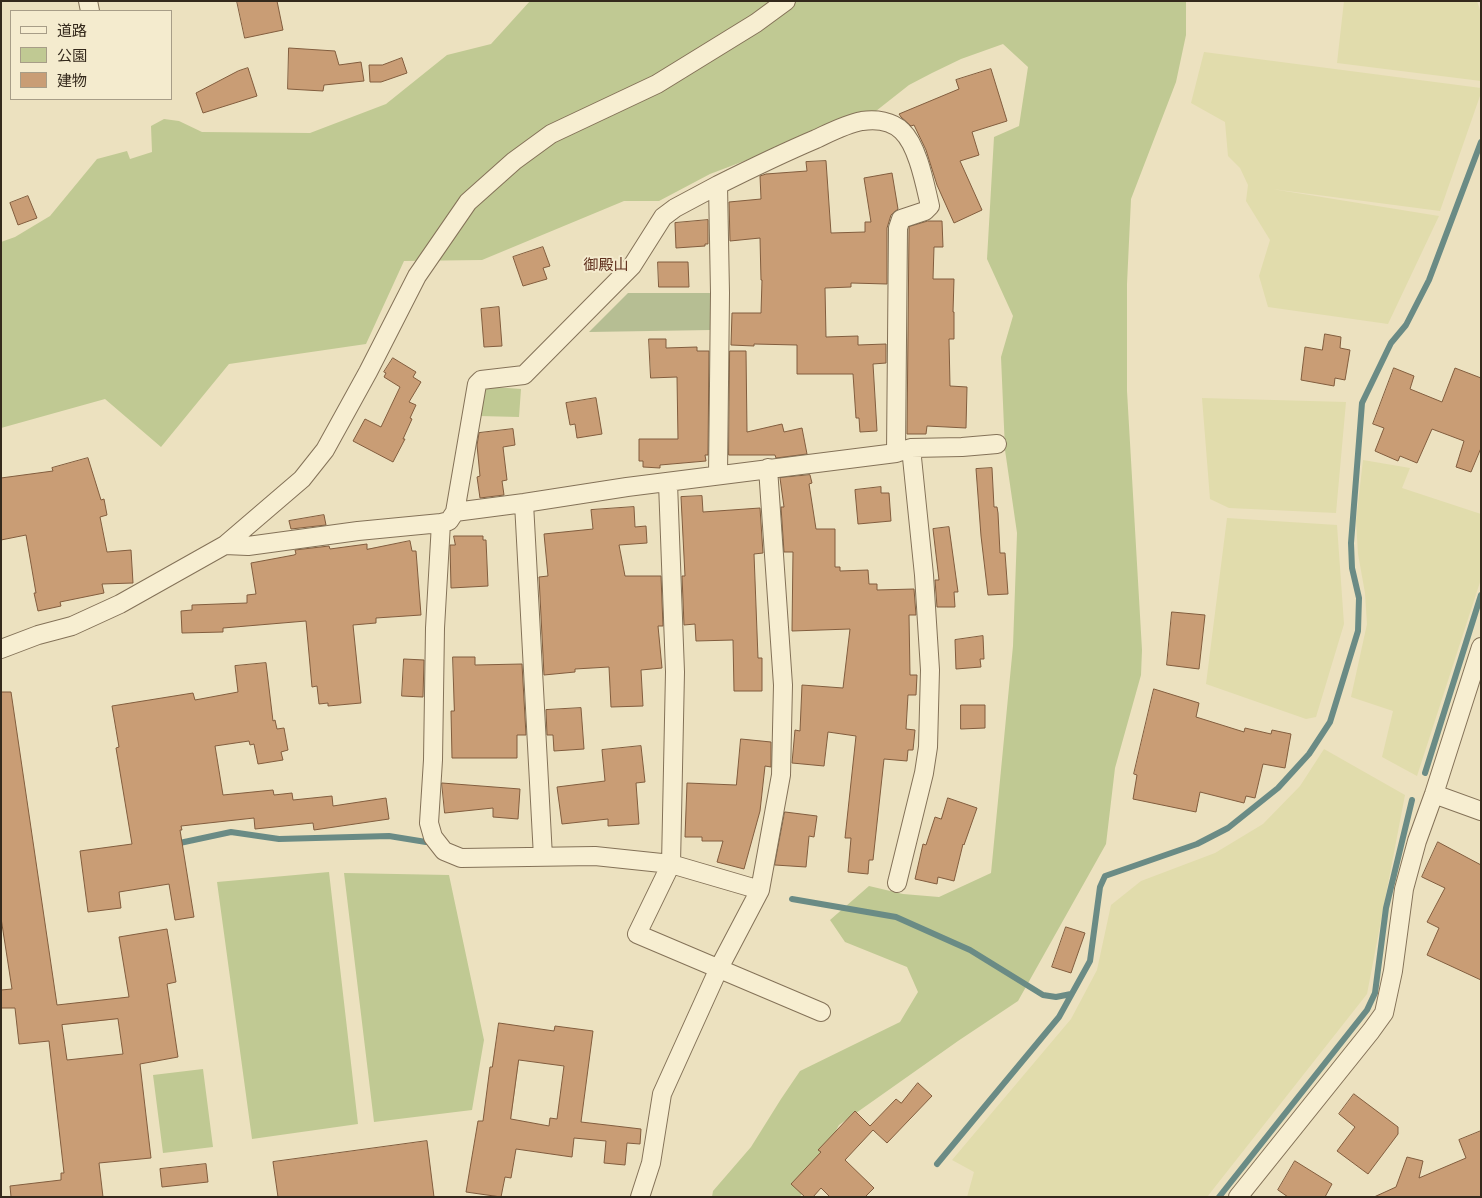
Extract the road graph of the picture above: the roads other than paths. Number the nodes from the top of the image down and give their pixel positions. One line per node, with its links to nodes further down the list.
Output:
1 (786, 1): 11 (street)
2 (718, 185): 4 (street); 6 (street); 9 (street)
3 (997, 444): 4 (street)
4 (903, 451): 5 (street); 18 (street)
5 (768, 468): 6 (street); 19 (street)
6 (718, 475): 7 (street)
7 (668, 483): 8 (street); 17 (street)
8 (524, 503): 9 (street); 16 (street)
9 (455, 512): 10 (street)
10 (441, 523): 11 (street); 16 (street)
11 (225, 545): 13 (street)
12 (1481, 647): 14 (street)
13 (1, 649)
14 (1434, 794): 15 (street); 23 (street)
15 (1481, 811)
16 (543, 857): 17 (street)
17 (671, 864): 19 (street); 20 (street)
18 (897, 883)
19 (760, 890): 20 (street)
20 (719, 968): 21 (street); 22 (street)
21 (821, 1012)
22 (640, 1197)
23 (1238, 1197)

